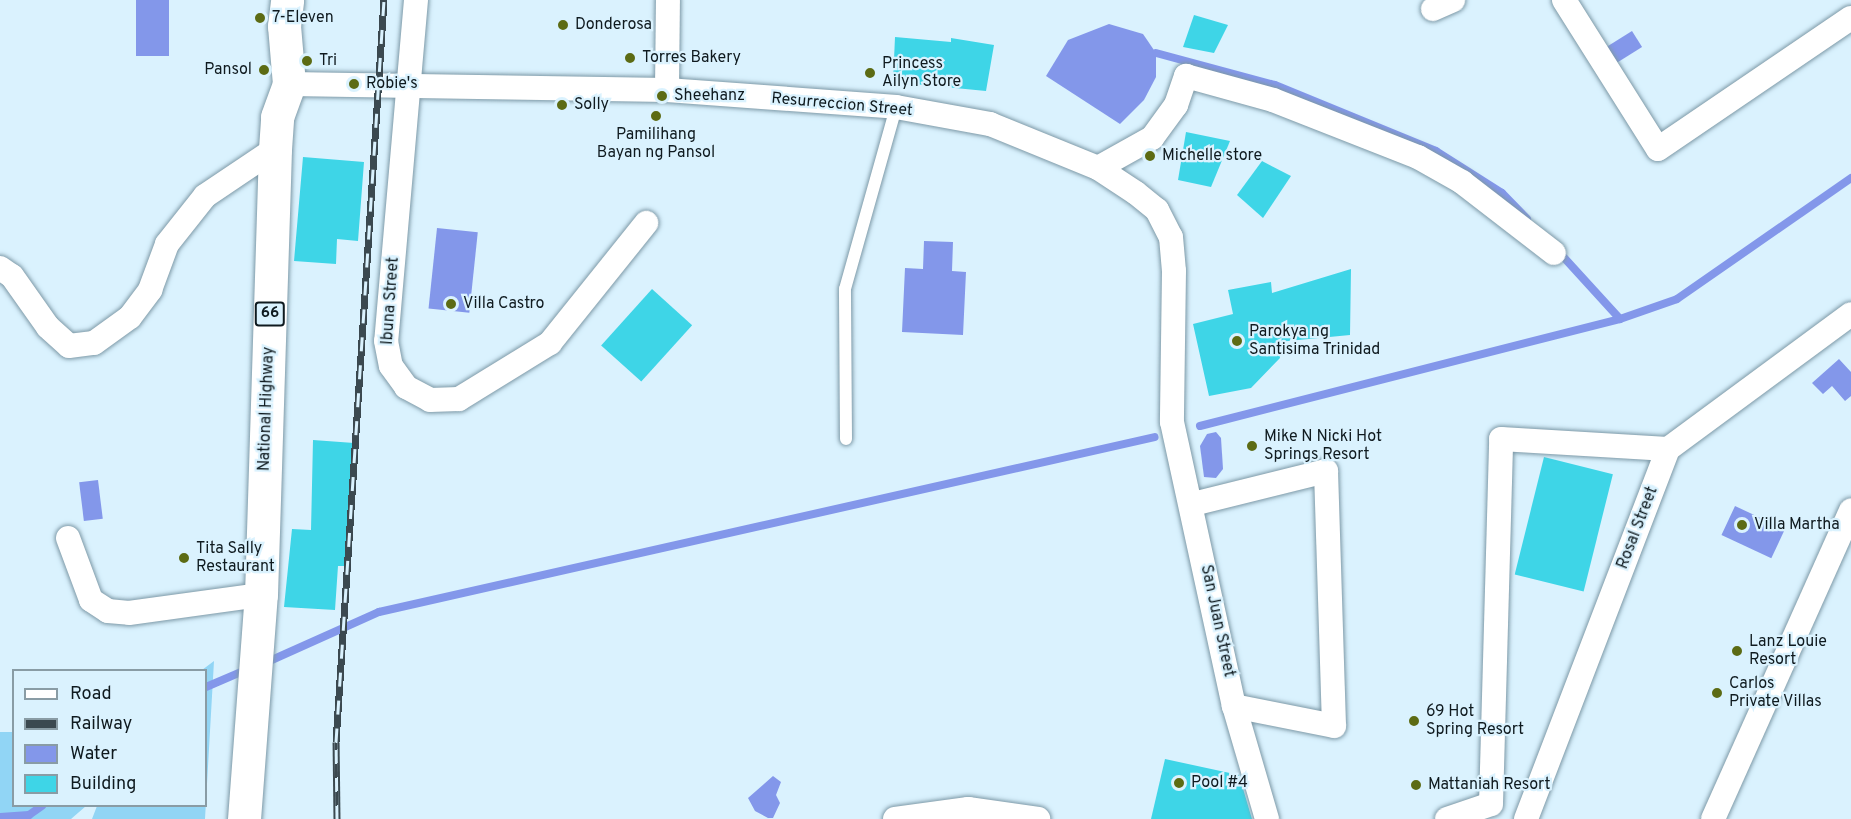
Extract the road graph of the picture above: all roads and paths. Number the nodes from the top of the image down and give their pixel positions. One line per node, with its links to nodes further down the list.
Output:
1 (287, 0): 6 (main road, National Highway / 66)
2 (416, 0): 7 (street, Ibuna Street)
3 (668, 0): 8 (street)
4 (1564, 0): 5 (street)
5 (1851, 18)
6 (289, 84): 7 (street, Resurreccion Street); 10 (main road, National Highway / 66)
7 (410, 86): 8 (street, Resurreccion Street); 12 (street, Ibuna Street)
8 (667, 90): 9 (street, Resurreccion Street)
9 (896, 108): 11 (street, Resurreccion Street); 17 (lane)
10 (275, 149): 14 (street); 22 (main road, National Highway / 66)
11 (1098, 168): 13 (street); 16 (street, Resurreccion Street)
12 (646, 223)
13 (1554, 253)
14 (0, 268)
15 (1851, 314): 18 (street)
16 (1172, 422): 19 (street, San Juan Street)
17 (846, 439)
18 (1668, 449): 24 (street); 30 (street, Rosal Street)
19 (1192, 504): 23 (street, San Juan Street); 23 (street)
20 (1851, 510): 31 (street)
21 (68, 538): 22 (street)
22 (261, 595): 26 (main road, National Highway / 66)
23 (1234, 706): 28 (street, San Juan Street)
24 (1491, 804): 29 (street); 30 (street)
25 (907, 818): 27 (street)
26 (244, 819)
27 (1038, 819)
28 (1267, 819)
29 (1447, 819)
30 (1525, 819)
31 (1713, 819)

